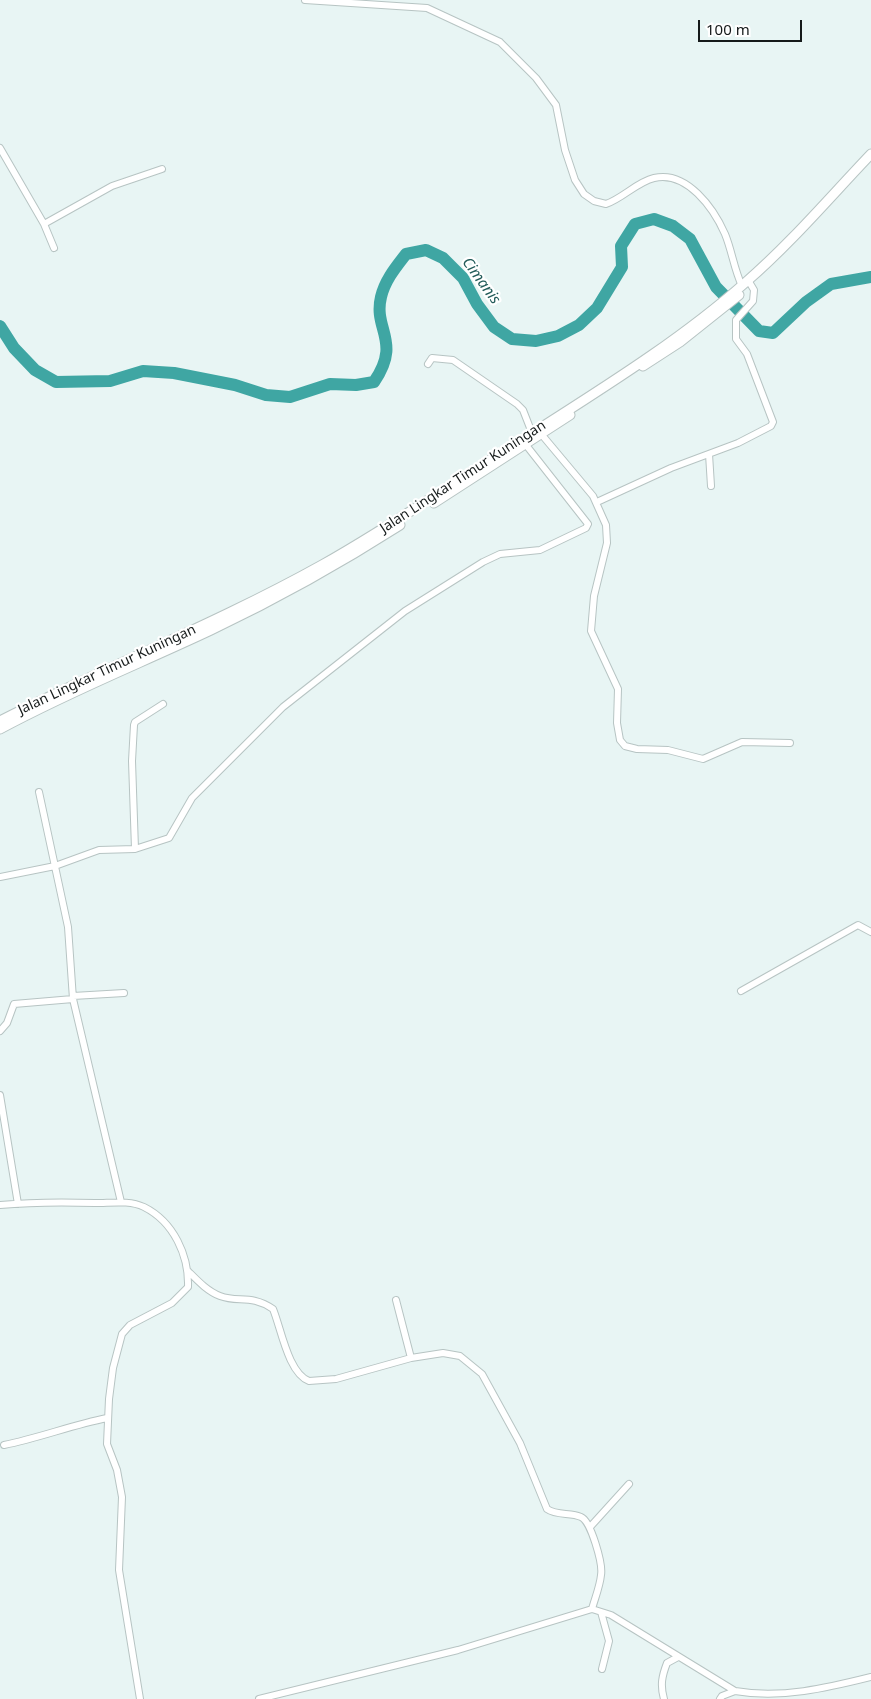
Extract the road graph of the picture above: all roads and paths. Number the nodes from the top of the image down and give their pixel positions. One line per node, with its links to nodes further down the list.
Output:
1 (305, 0): 8 (street)
2 (0, 148): 6 (street)
3 (871, 154): 8 (main road, Jalan Lingkar Timur Kuningan)
4 (871, 163): 8 (main road)
5 (162, 169): 6 (street)
6 (44, 224): 7 (street)
7 (54, 248)
8 (744, 286): 9 (main road, Jalan Lingkar Timur Kuningan); 14 (street)
9 (719, 308): 11 (main road, Jalan Lingkar Timur Kuningan); 12 (main road, Jalan Lingkar Timur Kuningan)
10 (428, 364): 11 (street)
11 (532, 433): 18 (main road, Jalan Lingkar Timur Kuningan)
12 (542, 435): 13 (main road, Jalan Lingkar Timur Kuningan); 16 (street)
13 (526, 445): 19 (main road, Jalan Lingkar Timur Kuningan); 22 (street)
14 (709, 454): 15 (street); 16 (street)
15 (711, 486)
16 (597, 502): 20 (street)
17 (163, 704): 22 (street)
18 (0, 721)
19 (0, 729)
20 (790, 743)
21 (40, 792): 23 (street)
22 (135, 848): 23 (street)
23 (55, 866): 24 (street); 28 (street)
24 (0, 877)
25 (871, 932): 26 (street)
26 (741, 991)
27 (124, 993): 28 (street)
28 (73, 998): 29 (street); 31 (street)
29 (0, 1030)
30 (0, 1095): 32 (street)
31 (121, 1202): 32 (street); 34 (street)
32 (18, 1204): 33 (street)
33 (0, 1206)
34 (188, 1271): 36 (street); 37 (street)
35 (396, 1300): 36 (street)
36 (411, 1358): 40 (street)
37 (107, 1418): 38 (street); 48 (street)
38 (4, 1445)
39 (629, 1484): 40 (street)
40 (590, 1527): 41 (street)
41 (592, 1609): 42 (street); 49 (street)
42 (601, 1612): 43 (street); 44 (street)
43 (678, 1657): 46 (street); 50 (street)
44 (602, 1669)
45 (871, 1677): 47 (street)
46 (735, 1691): 47 (street); 51 (street)
47 (807, 1696)
48 (140, 1699)
49 (260, 1699)
50 (664, 1699)
51 (720, 1699)

